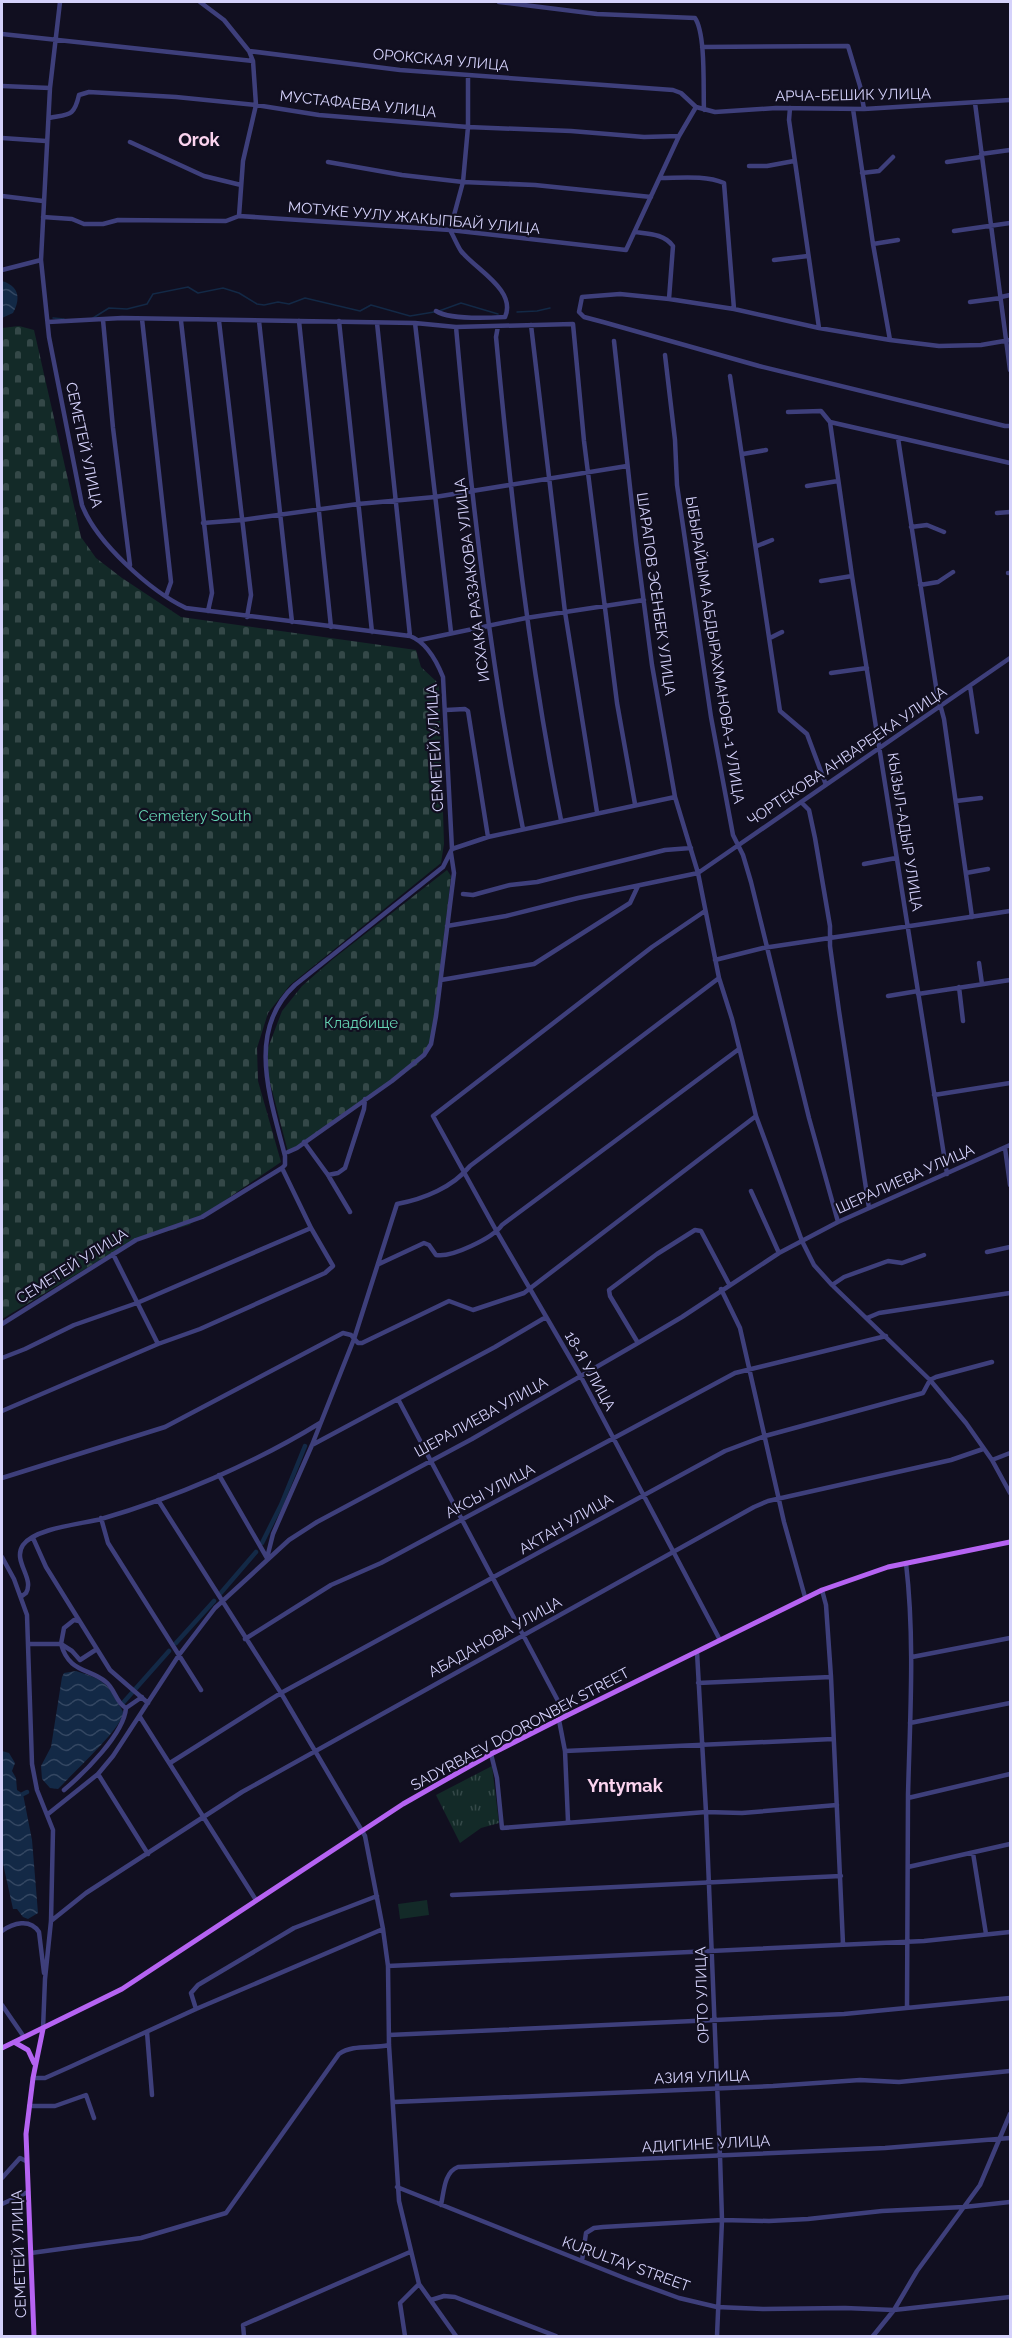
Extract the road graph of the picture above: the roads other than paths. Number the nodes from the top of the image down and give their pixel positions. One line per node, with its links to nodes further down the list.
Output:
1 (60, 2): 5 (street, СЕМЕТЕЙ УЛИЦА)
2 (200, 2): 7 (street)
3 (499, 2): 6 (street)
4 (2, 34): 5 (street)
5 (55, 39): 8 (street); 11 (street, СЕМЕТЕЙ УЛИЦА)
6 (702, 47): 18 (street); 19 (street)
7 (249, 51): 8 (street); 9 (street, ОРОКСКАЯ УЛИЦА)
8 (254, 61): 14 (street)
9 (468, 75): 15 (street, ОРОКСКАЯ УЛИЦА); 21 (street)
10 (2, 86): 11 (street)
11 (50, 88): 20 (street, СЕМЕТЕЙ УЛИЦА)
12 (1011, 100): 13 (street, АРЧА-БЕШИК УЛИЦА)
13 (975, 103): 18 (street, АРЧА-БЕШИК УЛИЦА); 27 (street)
14 (256, 105): 20 (street, МУСТАФАЕВА УЛИЦА); 21 (street, МУСТАФАЕВА УЛИЦА); 36 (street)
15 (696, 107): 19 (street, АРЧА-БЕШИК УЛИЦА); 22 (street, МОТУКЕ УУЛУ ЖАКЫПБАЙ УЛИЦА)
16 (789, 108): 17 (street, АРЧА-БЕШИК УЛИЦА); 19 (street, АРЧА-БЕШИК УЛИЦА); 29 (street)
17 (853, 109): 18 (street, АРЧА-БЕШИК УЛИЦА); 33 (street)
18 (864, 109)
19 (704, 110)
20 (49, 118): 24 (street, СЕМЕТЕЙ УЛИЦА)
21 (468, 127): 22 (street, МУСТАФАЕВА УЛИЦА); 35 (street)
22 (679, 136): 34 (street, МОТУКЕ УУЛУ ЖАКЫПБАЙ УЛИЦА)
23 (2, 138): 24 (street)
24 (46, 141): 39 (street, СЕМЕТЕЙ УЛИЦА)
25 (130, 142): 36 (street)
26 (1011, 150): 27 (street)
27 (981, 156): 31 (street); 43 (street)
28 (893, 157): 33 (street)
29 (794, 161): 32 (street); 49 (street)
30 (328, 162): 35 (street)
31 (947, 162)
32 (749, 166)
33 (862, 173): 48 (street)
34 (660, 178): 38 (street, МОТУКЕ УУЛУ ЖАКЫПБАЙ УЛИЦА); 57 (street)
35 (464, 182): 38 (street); 44 (street)
36 (242, 185): 40 (street)
37 (2, 196): 39 (street)
38 (651, 197): 46 (street, МОТУКЕ УУЛУ ЖАКЫПБАЙ УЛИЦА)
39 (43, 201): 41 (street, СЕМЕТЕЙ УЛИЦА)
40 (239, 216): 41 (street, МОТУКЕ УУЛУ ЖАКЫПБАЙ УЛИЦА); 44 (street, МОТУКЕ УУЛУ ЖАКЫПБАЙ УЛИЦА)
41 (43, 217): 50 (street, СЕМЕТЕЙ УЛИЦА)
42 (1011, 223): 43 (street)
43 (991, 226): 45 (street); 54 (street)
44 (450, 230): 46 (street, МОТУКЕ УУЛУ ЖАКЫПБАЙ УЛИЦА); 59 (street)
45 (954, 231)
46 (635, 232): 55 (street)
47 (898, 240): 48 (street)
48 (873, 244): 76 (street)
49 (808, 256): 51 (street); 74 (street)
50 (41, 260): 52 (street); 67 (street, СЕМЕТЕЙ УЛИЦА)
51 (774, 260)
52 (2, 270)
53 (1011, 295): 54 (street)
54 (1001, 298): 56 (street); 77 (street)
55 (669, 299): 57 (street); 84 (street)
56 (969, 302)
57 (734, 309): 74 (street)
58 (436, 311): 59 (street)
59 (507, 316): 72 (street)
60 (142, 319): 61 (street); 62 (street); 114 (street)
61 (104, 320): 67 (street); 109 (street)
62 (181, 321): 63 (street); 104 (street)
63 (219, 321): 64 (street); 103 (street)
64 (259, 321): 65 (street); 102 (street)
65 (298, 321): 66 (street); 99 (street)
66 (339, 321): 68 (street); 98 (street)
67 (48, 322): 109 (street, СЕМЕТЕЙ УЛИЦА)
68 (378, 323): 69 (street); 97 (street)
69 (415, 323): 73 (street); 96 (street)
70 (531, 325): 72 (street); 90 (street); 91 (street)
71 (498, 326): 72 (street); 73 (street); 93 (street)
72 (508, 326)
73 (456, 327): 95 (street, ИСХАКА РАЗЗАКОВА УЛИЦА)
74 (819, 328): 76 (street)
75 (614, 340): 89 (street, ШАРАПОВ ЭСЕНБЕК УЛИЦА)
76 (890, 340): 77 (street)
77 (1008, 340): 78 (street); 80 (street)
78 (1011, 349)
79 (665, 355): 148 (street, ЫБЫРАЙЫМА АБДЫРАХМАНОВА-1 УЛИЦА)
80 (1011, 370)
81 (730, 376): 87 (street)
82 (788, 412): 83 (street)
83 (830, 422): 85 (street); 92 (street, КЫЗЫЛ-АДЫР УЛИЦА)
84 (1011, 426)
85 (898, 438): 88 (street); 105 (street)
86 (766, 450): 87 (street)
87 (743, 454): 108 (street)
88 (1011, 463)
89 (627, 466): 90 (street); 115 (street, ШАРАПОВ ЭСЕНБЕК УЛИЦА)
90 (588, 472): 91 (street); 116 (street)
91 (550, 478): 93 (street); 118 (street)
92 (838, 481): 94 (street); 111 (street, КЫЗЫЛ-АДЫР УЛИЦА)
93 (512, 484): 95 (street); 120 (street)
94 (807, 486)
95 (474, 492): 96 (street); 122 (street, ИСХАКА РАЗЗАКОВА УЛИЦА)
96 (435, 497): 97 (street); 125 (street)
97 (396, 500): 98 (street); 127 (street)
98 (358, 504): 99 (street); 124 (street)
99 (320, 509): 102 (street); 123 (street)
100 (1011, 512): 101 (street)
101 (997, 513)
102 (280, 515): 103 (street); 121 (street)
103 (242, 520): 104 (street); 119 (street)
104 (204, 524): 117 (street)
105 (911, 527): 106 (street); 113 (street)
106 (944, 532)
107 (772, 540): 108 (street)
108 (757, 546): 128 (street)
109 (130, 566): 114 (street, СЕМЕТЕЙ УЛИЦА)
110 (953, 572): 113 (street)
111 (852, 576): 112 (street); 131 (street, КЫЗЫЛ-АДЫР УЛИЦА)
112 (821, 581)
113 (920, 585): 134 (street)
114 (166, 596): 117 (street, СЕМЕТЕЙ УЛИЦА)
115 (644, 600): 116 (street); 139 (street, ШАРАПОВ ЭСЕНБЕК УЛИЦА)
116 (604, 606): 118 (street); 143 (street)
117 (208, 611): 119 (street, СЕМЕТЕЙ УЛИЦА)
118 (565, 612): 120 (street); 144 (street)
119 (247, 616): 121 (street, СЕМЕТЕЙ УЛИЦА)
120 (526, 618): 122 (street); 145 (street)
121 (292, 622): 123 (street, СЕМЕТЕЙ УЛИЦА)
122 (488, 626): 125 (street); 146 (street, ИСХАКА РАЗЗАКОВА УЛИЦА)
123 (331, 627): 124 (street, СЕМЕТЕЙ УЛИЦА)
124 (372, 632): 127 (street, СЕМЕТЕЙ УЛИЦА)
125 (451, 632): 129 (street)
126 (782, 632): 128 (street)
127 (410, 636): 129 (street, СЕМЕТЕЙ УЛИЦА)
128 (770, 638): 138 (street)
129 (420, 640): 135 (street, СЕМЕТЕЙ УЛИЦА)
130 (1011, 658): 133 (street, ЧОРТЕКОВА АНВАРБЕКА УЛИЦА)
131 (867, 668): 132 (street); 137 (street, КЫЗЫЛ-АДЫР УЛИЦА)
132 (831, 673)
133 (970, 686): 134 (street, ЧОРТЕКОВА АНВАРБЕКА УЛИЦА); 136 (street)
134 (940, 706): 137 (street, ЧОРТЕКОВА АНВАРБЕКА УЛИЦА); 141 (street)
135 (446, 710): 147 (street); 150 (street, СЕМЕТЕЙ УЛИЦА)
136 (977, 732)
137 (879, 748): 138 (street, ЧОРТЕКОВА АНВАРБЕКА УЛИЦА); 151 (street, КЫЗЫЛ-АДЫР УЛИЦА)
138 (826, 785): 142 (street, ЧОРТЕКОВА АНВАРБЕКА УЛИЦА)
139 (675, 796): 143 (street); 149 (street, ШАРАПОВ ЭСЕНБЕК УЛИЦА)
140 (981, 798): 141 (street)
141 (956, 801): 155 (street)
142 (801, 802): 148 (street, ЧОРТЕКОВА АНВАРБЕКА УЛИЦА); 163 (street)
143 (635, 804): 144 (street)
144 (597, 812): 145 (street)
145 (561, 820): 146 (street)
146 (523, 829): 147 (street)
147 (488, 837): 150 (street)
148 (738, 845): 154 (street, ЧОРТЕКОВА АНВАРБЕКА УЛИЦА); 164 (street, ЫБЫРАЙЫМА АБДЫРАХМАНОВА-1 УЛИЦА)
149 (691, 849): 154 (street, ШАРАПОВ ЭСЕНБЕК УЛИЦА); 157 (street)
150 (451, 851): 161 (street, СЕМЕТЕЙ УЛИЦА); 184 (street)
151 (896, 858): 152 (street); 162 (street, КЫЗЫЛ-АДЫР УЛИЦА)
152 (864, 864)
153 (988, 869): 155 (street)
154 (698, 873): 156 (street); 158 (street, ШАРАПОВ ЭСЕНБЕК УЛИЦА)
155 (966, 873): 160 (street)
156 (638, 886): 161 (street); 168 (street)
157 (463, 894)
158 (705, 911): 165 (street, ШАРАПОВ ЭСЕНБЕК УЛИЦА); 185 (street, 18-Я УЛИЦА)
159 (1011, 911): 160 (street)
160 (972, 917): 162 (street)
161 (447, 926): 168 (street, СЕМЕТЕЙ УЛИЦА)
162 (908, 926): 163 (street); 172 (street, КЫЗЫЛ-АДЫР УЛИЦА)
163 (830, 938): 164 (street); 191 (street)
164 (766, 947): 165 (street); 193 (street, ЫБЫРАЙЫМА АБДЫРАХМАНОВА-1 УЛИЦА)
165 (715, 960): 167 (street, ШАРАПОВ ЭСЕНБЕК УЛИЦА)
166 (979, 963): 170 (street)
167 (719, 978): 175 (street, ШАРАПОВ ЭСЕНБЕК УЛИЦА); 185 (street)
168 (441, 980): 178 (street, СЕМЕТЕЙ УЛИЦА)
169 (1011, 980): 170 (street)
170 (982, 984): 171 (street)
171 (959, 987): 172 (street); 174 (street)
172 (918, 992): 173 (street); 177 (street, КЫЗЫЛ-АДЫР УЛИЦА)
173 (888, 996)
174 (963, 1021)
175 (739, 1049): 179 (street, ШАРАПОВ ЭСЕНБЕК УЛИЦА); 195 (street)
176 (1011, 1083): 177 (street)
177 (934, 1095): 187 (street, КЫЗЫЛ-АДЫР УЛИЦА)
178 (365, 1099): 180 (street, СЕМЕТЕЙ УЛИЦА); 188 (street)
179 (756, 1116): 196 (street, ШАРАПОВ ЭСЕНБЕК УЛИЦА); 205 (street)
180 (304, 1142): 183 (street, СЕМЕТЕЙ УЛИЦА); 188 (street)
181 (1011, 1145): 182 (street, ШЕРАЛИЕВА УЛИЦА)
182 (1005, 1148): 186 (street); 187 (street, ШЕРАЛИЕВА УЛИЦА)
183 (288, 1152)
184 (282, 1168): 194 (street); 200 (street, СЕМЕТЕЙ УЛИЦА)
185 (464, 1172): 195 (street, 18-Я УЛИЦА); 202 (street)
186 (1010, 1172): 189 (street)
187 (947, 1174): 191 (street, ШЕРАЛИЕВА УЛИЦА)
188 (328, 1175): 192 (street)
189 (1011, 1185)
190 (751, 1191): 199 (street)
191 (869, 1208): 193 (street, ШЕРАЛИЕВА УЛИЦА)
192 (350, 1212)
193 (838, 1222): 196 (street, ШЕРАЛИЕВА УЛИЦА)
194 (311, 1228): 208 (street); 215 (street)
195 (497, 1232): 202 (street); 205 (street, 18-Я УЛИЦА)
196 (802, 1241): 199 (street, ШЕРАЛИЕВА УЛИЦА); 204 (street, ШАРАПОВ ЭСЕНБЕК УЛИЦА)
197 (1011, 1247): 198 (street)
198 (987, 1252)
199 (779, 1253): 203 (street, ШЕРАЛИЕВА УЛИЦА)
200 (112, 1254): 208 (street); 211 (street, СЕМЕТЕЙ УЛИЦА)
201 (924, 1255): 204 (street)
202 (379, 1264): 213 (street)
203 (729, 1284): 206 (street, ШЕРАЛИЕВА УЛИЦА); 214 (street)
204 (832, 1285): 210 (street, ШАРАПОВ ЭСЕНБЕК УЛИЦА)
205 (529, 1288): 209 (street, 18-Я УЛИЦА); 213 (street)
206 (722, 1289): 214 (street, ШЕРАЛИЕВА УЛИЦА); 218 (street)
207 (1011, 1293): 210 (street)
208 (137, 1303): 215 (street); 216 (street)
209 (546, 1317): 219 (street, 18-Я УЛИЦА); 221 (street)
210 (867, 1318): 212 (street, ШАРАПОВ ЭСЕНБЕК УЛИЦА)
211 (2, 1324)
212 (886, 1336): 218 (street, АКСЫ УЛИЦА); 220 (street, ШАРАПОВ ЭСЕНБЕК УЛИЦА)
213 (354, 1339): 223 (street); 232 (street)
214 (638, 1342): 219 (street, ШЕРАЛИЕВА УЛИЦА)
215 (158, 1344): 222 (street)
216 (2, 1358)
217 (993, 1362): 220 (street, АКТАН УЛИЦА)
218 (749, 1371): 224 (street); 225 (street, АКСЫ УЛИЦА)
219 (580, 1375): 225 (street, 18-Я УЛИЦА); 229 (street, ШЕРАЛИЕВА УЛИЦА)
220 (930, 1380): 224 (street, АКТАН УЛИЦА); 227 (street, ШАРАПОВ ЭСЕНБЕК УЛИЦА)
221 (398, 1399): 226 (street); 229 (street)
222 (2, 1411)
223 (320, 1422): 226 (street); 231 (street)
224 (765, 1436): 234 (street, АКТАН УЛИЦА); 235 (street)
225 (614, 1439): 234 (street, 18-Я УЛИЦА); 238 (street, АКСЫ УЛИЦА)
226 (312, 1445): 243 (street)
227 (983, 1449): 230 (street, ШАРАПОВ ЭСЕНБЕК УЛИЦА); 235 (street, АБАДАНОВА УЛИЦА)
228 (1011, 1453): 230 (street)
229 (432, 1460): 238 (street); 243 (street, ШЕРАЛИЕВА УЛИЦА)
230 (992, 1461): 233 (street, ШАРАПОВ ЭСЕНБЕК УЛИЦА)
231 (219, 1475): 236 (street); 243 (street)
232 (2, 1478)
233 (1011, 1493)
234 (644, 1494): 241 (street, 18-Я УЛИЦА); 245 (street, АКТАН УЛИЦА)
235 (779, 1499): 241 (street, АБАДАНОВА УЛИЦА); 248 (street)
236 (158, 1500): 237 (street); 249 (street)
237 (101, 1518): 239 (street); 259 (street)
238 (463, 1520): 245 (street); 253 (street, АКСЫ УЛИЦА)
239 (33, 1538): 247 (street); 250 (street)
240 (1011, 1542): 244 (main road, SADYRBAEV DOORONBEK STREET)
241 (674, 1551): 251 (street, АБАДАНОВА УЛИЦА); 254 (street, 18-Я УЛИЦА)
242 (2, 1557): 247 (street)
243 (267, 1558): 249 (street, ШЕРАЛИЕВА УЛИЦА)
244 (906, 1563): 246 (main road, SADYRBAEV DOORONBEK STREET); 260 (street)
245 (494, 1579): 251 (street); 264 (street, АКТАН УЛИЦА)
246 (822, 1590): 248 (main road, SADYRBAEV DOORONBEK STREET); 261 (street)
247 (21, 1596): 255 (street)
248 (805, 1598): 254 (main road, SADYRBAEV DOORONBEK STREET)
249 (220, 1602): 253 (street); 259 (street, ШЕРАЛИЕВА УЛИЦА)
250 (79, 1621): 256 (street); 257 (street)
251 (524, 1634): 269 (street); 275 (street, АБАДАНОВА УЛИЦА)
252 (1011, 1638): 260 (street)
253 (245, 1639): 264 (street)
254 (720, 1640): 258 (main road, SADYRBAEV DOORONBEK STREET)
255 (29, 1644): 256 (street); 285 (street)
256 (61, 1644): 257 (street); 268 (street)
257 (97, 1649): 265 (street)
258 (697, 1652): 262 (street, ОРТО УЛИЦА); 269 (main road, SADYRBAEV DOORONBEK STREET)
259 (179, 1655): 263 (street); 266 (street, ШЕРАЛИЕВА УЛИЦА)
260 (912, 1658): 272 (street)
261 (831, 1677): 262 (street); 273 (street)
262 (698, 1683): 274 (street, ОРТО УЛИЦА)
263 (201, 1690)
264 (280, 1693): 275 (street); 278 (street, АКТАН УЛИЦА)
265 (142, 1697): 266 (street); 268 (street)
266 (148, 1703): 270 (street, ШЕРАЛИЕВА УЛИЦА)
267 (1011, 1703): 272 (street)
268 (126, 1708): 281 (street)
269 (566, 1716): 271 (main road, SADYRBAEV DOORONBEK STREET)
270 (140, 1717): 278 (street); 279 (street, ШЕРАЛИЕВА УЛИЦА)
271 (559, 1720): 276 (street); 277 (main road, SADYRBAEV DOORONBEK STREET)
272 (910, 1723): 282 (street)
273 (833, 1739): 274 (street); 283 (street)
274 (702, 1746): 276 (street); 284 (street, ОРТО УЛИЦА)
275 (315, 1750): 286 (street, АБАДАНОВА УЛИЦА); 288 (street)
276 (566, 1751): 287 (street)
277 (491, 1754): 287 (street); 288 (main road, SADYRBAEV DOORONBEK STREET)
278 (170, 1763): 286 (street)
279 (98, 1774): 285 (street, ШЕРАЛИЕВА УЛИЦА); 291 (street)
280 (1011, 1774): 282 (street)
281 (64, 1790)
282 (908, 1798): 292 (street)
283 (837, 1805): 284 (street); 293 (street)
284 (706, 1812): 287 (street); 294 (street, ОРТО УЛИЦА)
285 (48, 1814): 298 (street)
286 (205, 1817): 291 (street, АБАДАНОВА УЛИЦА); 297 (street)
287 (568, 1821)
288 (362, 1830): 296 (street); 297 (main road, SADYRBAEV DOORONBEK STREET)
289 (1011, 1844): 290 (street)
290 (973, 1853): 292 (street); 302 (street)
291 (148, 1854): 298 (street, АБАДАНОВА УЛИЦА)
292 (908, 1867): 303 (street)
293 (841, 1876): 294 (street); 304 (street)
294 (709, 1882): 295 (street); 305 (street, ОРТО УЛИЦА)
295 (452, 1895)
296 (377, 1896): 299 (street); 311 (street)
297 (256, 1900): 313 (main road, SADYRBAEV DOORONBEK STREET)
298 (51, 1921): 307 (street)
299 (383, 1929): 306 (street); 311 (street)
300 (2, 1931): 307 (street)
301 (1011, 1932): 302 (street)
302 (986, 1935): 303 (street)
303 (907, 1941): 304 (street); 310 (street)
304 (843, 1944): 305 (street)
305 (712, 1951): 306 (street); 312 (street, ОРТО УЛИЦА)
306 (387, 1966): 315 (street)
307 (45, 1979): 313 (street)
308 (1011, 1998): 310 (street)
309 (2, 2005): 316 (street)
310 (907, 2008): 312 (street)
311 (196, 2009): 314 (street)
312 (715, 2019): 315 (street); 323 (street, ОРТО УЛИЦА)
313 (43, 2029): 316 (main road, SADYRBAEV DOORONBEK STREET); 320 (main road, СЕМЕТЕЙ УЛИЦА)
314 (147, 2032): 322 (street); 324 (street)
315 (389, 2035): 318 (street)
316 (24, 2037): 317 (main road, SADYRBAEV DOORONBEK STREET)
317 (14, 2042): 319 (main road, SADYRBAEV DOORONBEK STREET); 320 (main road)
318 (389, 2046): 325 (street); 342 (street)
319 (2, 2048)
320 (35, 2068): 322 (main road, СЕМЕТЕЙ УЛИЦА)
321 (1011, 2071): 323 (street, АЗИЯ УЛИЦА)
322 (33, 2078): 326 (main road, СЕМЕТЕЙ УЛИЦА)
323 (718, 2088): 325 (street, АЗИЯ УЛИЦА); 331 (street, ОРТО УЛИЦА)
324 (152, 2095)
325 (394, 2102): 334 (street)
326 (29, 2106): 328 (street); 332 (main road, СЕМЕТЕЙ УЛИЦА)
327 (1011, 2114): 330 (street)
328 (94, 2118)
329 (1011, 2138): 330 (street, АДИГИНЕ УЛИЦА)
330 (999, 2140): 331 (street, АДИГИНЕ УЛИЦА); 339 (street)
331 (720, 2156): 338 (street, АДИГИНЕ УЛИЦА); 340 (street, ОРТО УЛИЦА)
332 (26, 2161): 333 (street); 335 (main road, СЕМЕТЕЙ УЛИЦА)
333 (2, 2178)
334 (397, 2187): 338 (street, KURULTAY STREET); 341 (street)
335 (28, 2192): 337 (street); 342 (main road, СЕМЕТЕЙ УЛИЦА)
336 (1011, 2202): 339 (street)
337 (2, 2204)
338 (441, 2205): 343 (street, KURULTAY STREET)
339 (964, 2207): 340 (street); 348 (street)
340 (722, 2220): 343 (street); 347 (street, ОРТО УЛИЦА)
341 (411, 2252): 344 (street); 350 (street)
342 (31, 2253): 349 (main road, СЕМЕТЕЙ УЛИЦА)
343 (582, 2261): 347 (street, KURULTAY STREET)
344 (419, 2284): 346 (street); 351 (street)
345 (1011, 2297): 348 (street, KURULTAY STREET)
346 (431, 2300): 352 (street); 353 (street)
347 (717, 2307): 348 (street, KURULTAY STREET); 354 (street, ОРТО УЛИЦА)
348 (894, 2310): 355 (street)
349 (34, 2337)
350 (244, 2337)
351 (405, 2337)
352 (456, 2337)
353 (556, 2337)
354 (717, 2337)
355 (873, 2337)

